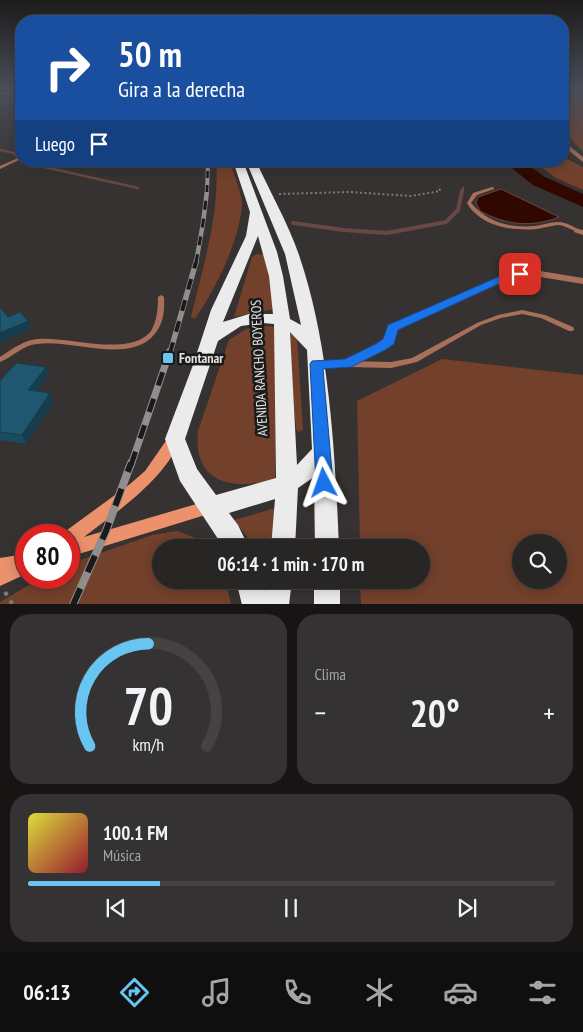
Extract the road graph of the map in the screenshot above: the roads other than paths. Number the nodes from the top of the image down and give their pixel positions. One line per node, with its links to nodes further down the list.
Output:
1 (569, 148): 2 (street)
2 (583, 160)
3 (15, 161): 6 (lane)
4 (240, 167): 8 (highway, AVENIDA RANCHO BOYEROS)
5 (254, 167): 15 (highway)
6 (0, 168)
7 (492, 188): 9 (lane)
8 (254, 206): 12 (highway, AVENIDA RANCHO BOYEROS); 14 (highway)
9 (581, 230)
10 (583, 281): 17 (street)
11 (161, 297): 16 (lane)
12 (282, 320): 14 (highway); 15 (highway); 20 (highway, AVENIDA RANCHO BOYEROS)
13 (571, 329): 17 (lane)
14 (211, 338): 18 (highway)
15 (316, 357): 17 (street); 19 (highway)
16 (0, 360)
17 (347, 364)
18 (175, 439): 21 (highway); 22 (main road)
19 (322, 452): 20 (highway); 25 (highway)
20 (287, 485): 21 (highway); 24 (highway, AVENIDA RANCHO BOYEROS)
21 (210, 506): 23 (highway); 26 (main road)
22 (80, 530)
23 (233, 539)
24 (284, 539)
25 (327, 539)
26 (80, 546)
27 (15, 564): 28 (main road)
28 (0, 566)
29 (15, 569): 30 (main road)
30 (0, 577)
31 (251, 589): 34 (highway)
32 (278, 589): 35 (highway)
33 (327, 589): 36 (highway)
34 (255, 604)
35 (276, 604)
36 (326, 604)

